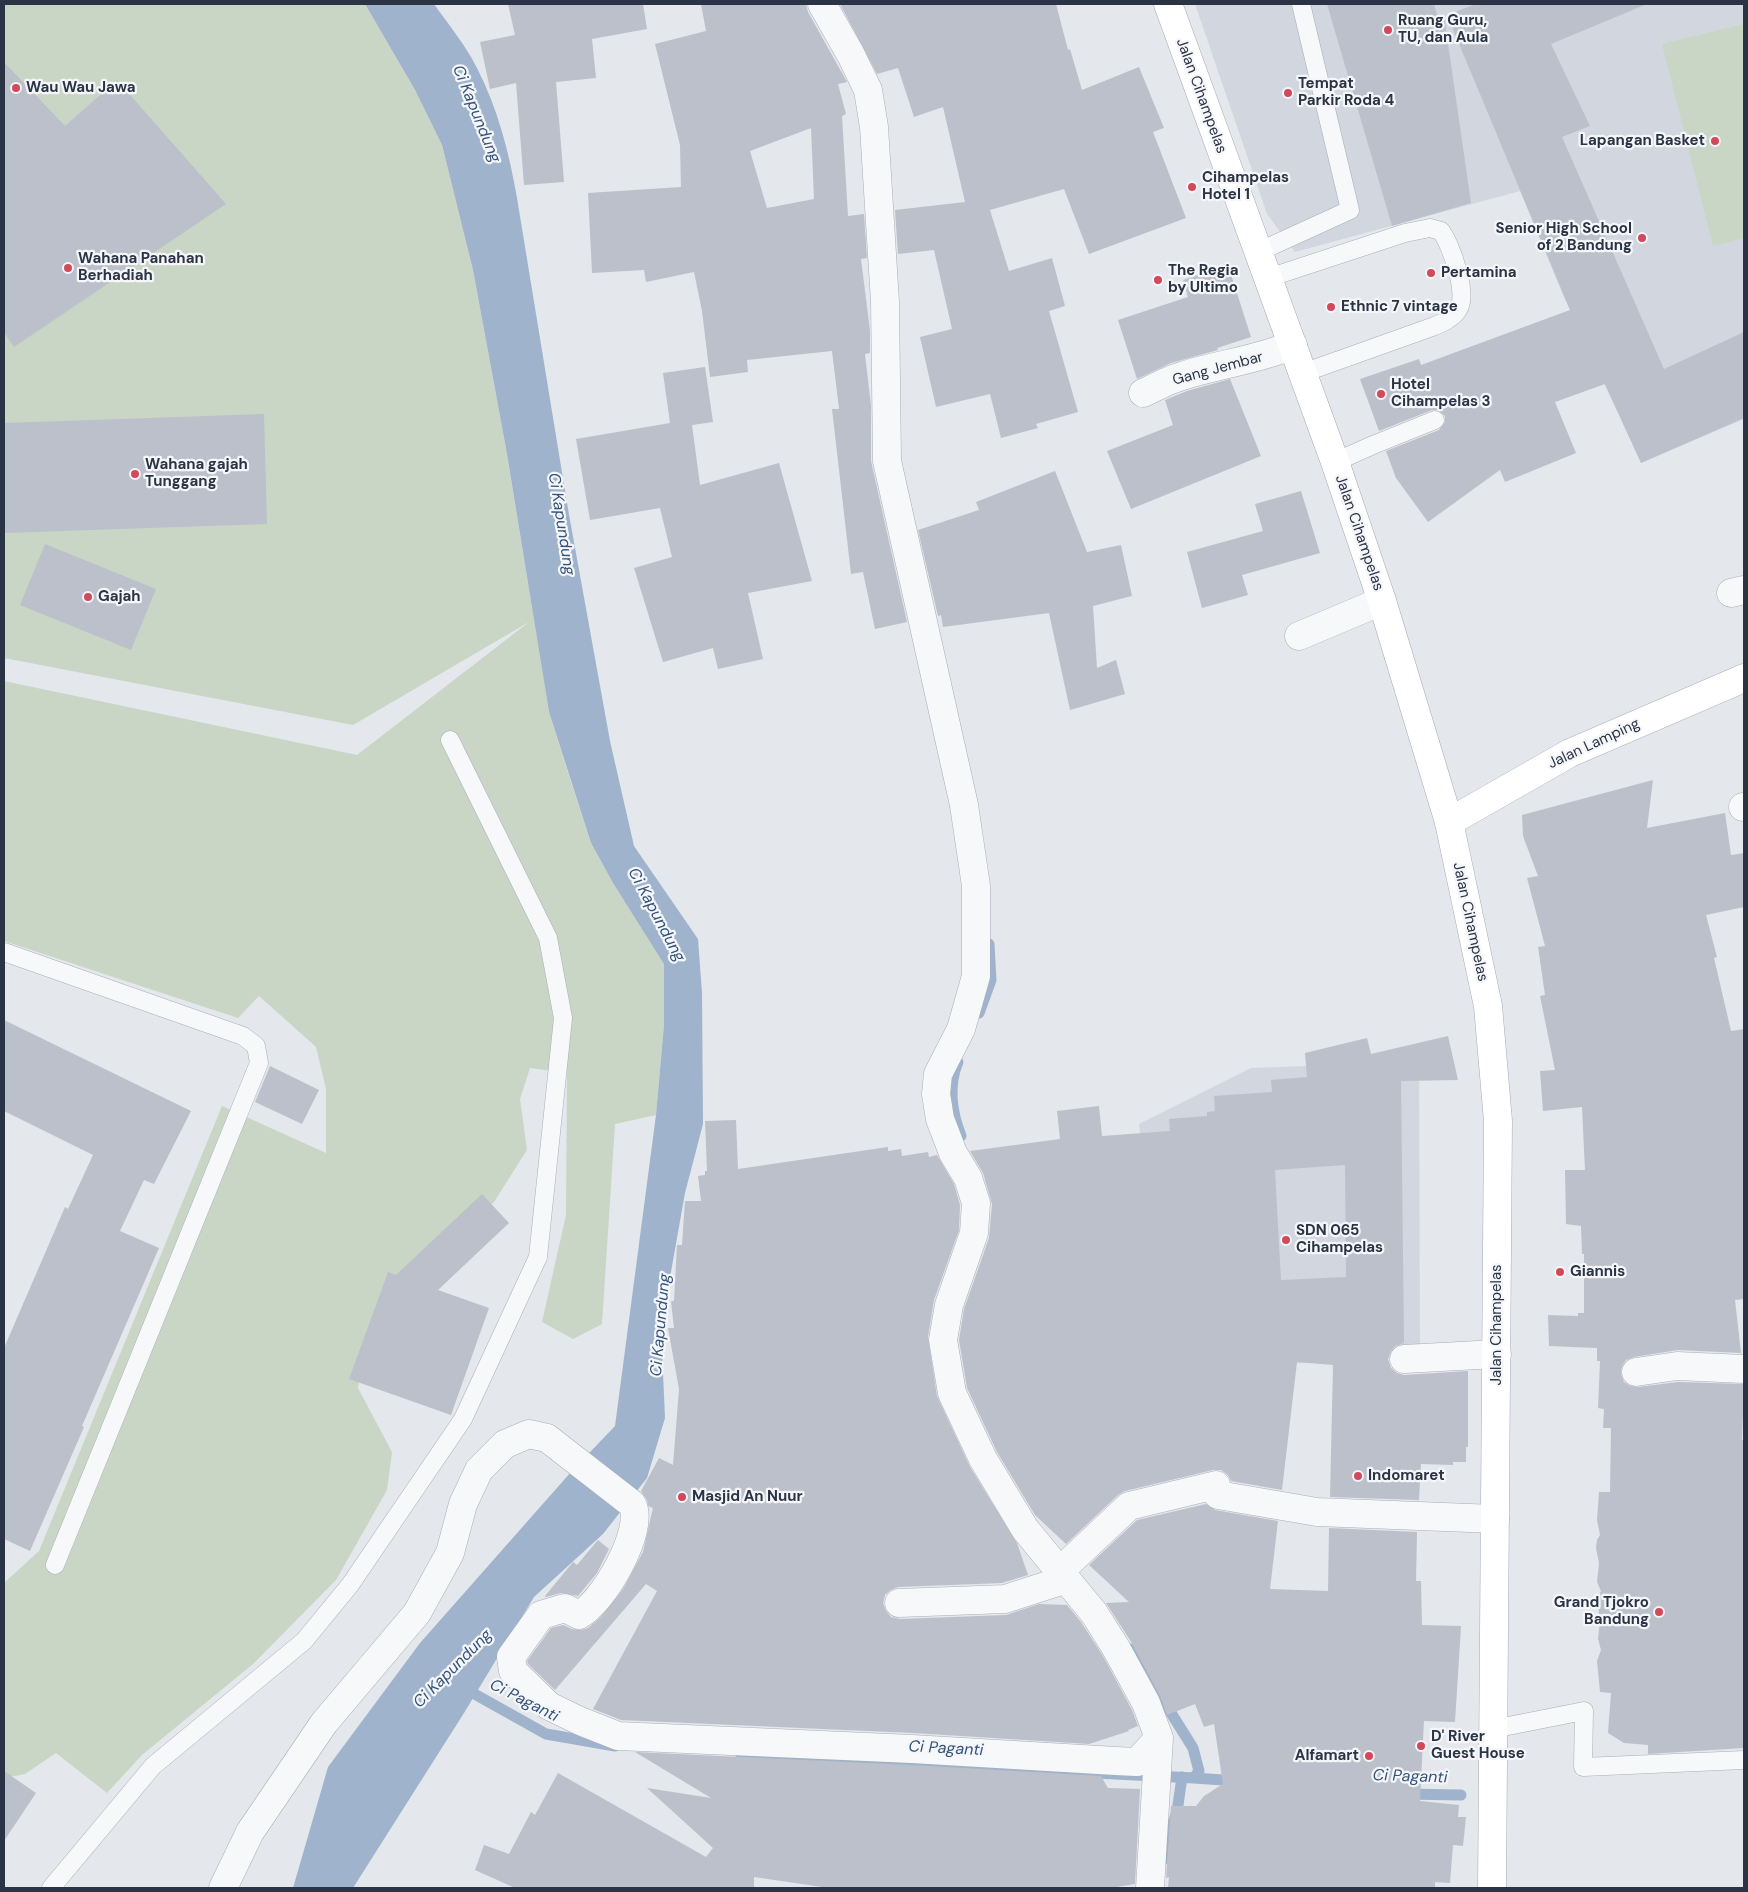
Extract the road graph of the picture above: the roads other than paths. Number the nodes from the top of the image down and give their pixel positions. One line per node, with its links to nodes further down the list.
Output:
1 (822, 4): 23 (street)
2 (1168, 4): 4 (main road, Jalan Cihampelas)
3 (1301, 4): 4 (lane)
4 (1258, 252): 5 (main road, Jalan Cihampelas)
5 (1268, 278): 6 (main road, Jalan Cihampelas); 7 (lane)
6 (1293, 345): 7 (main road, Jalan Cihampelas); 8 (street, Gang Jembar)
7 (1303, 373): 10 (main road, Jalan Cihampelas)
8 (1143, 393)
9 (1435, 420): 10 (lane)
10 (1335, 462): 11 (main road, Jalan Cihampelas)
11 (1382, 601): 12 (street); 15 (main road, Jalan Cihampelas)
12 (1299, 636)
13 (1744, 678): 15 (main road, Jalan Lamping)
14 (450, 740): 28 (lane)
15 (1449, 822): 17 (main road, Jalan Cihampelas)
16 (4, 952): 22 (lane)
17 (1497, 1354): 18 (street); 21 (main road, Jalan Cihampelas)
18 (1404, 1359)
19 (1744, 1369): 20 (street)
20 (1636, 1372)
21 (1495, 1519): 23 (street); 25 (main road, Jalan Cihampelas)
22 (55, 1565)
23 (1067, 1570): 24 (street); 26 (street)
24 (899, 1603)
25 (1493, 1729): 27 (lane); 31 (main road, Jalan Cihampelas)
26 (1159, 1738): 29 (street); 30 (street)
27 (1744, 1760)
28 (51, 1888)
29 (223, 1888)
30 (1150, 1888)
31 (1492, 1888)

